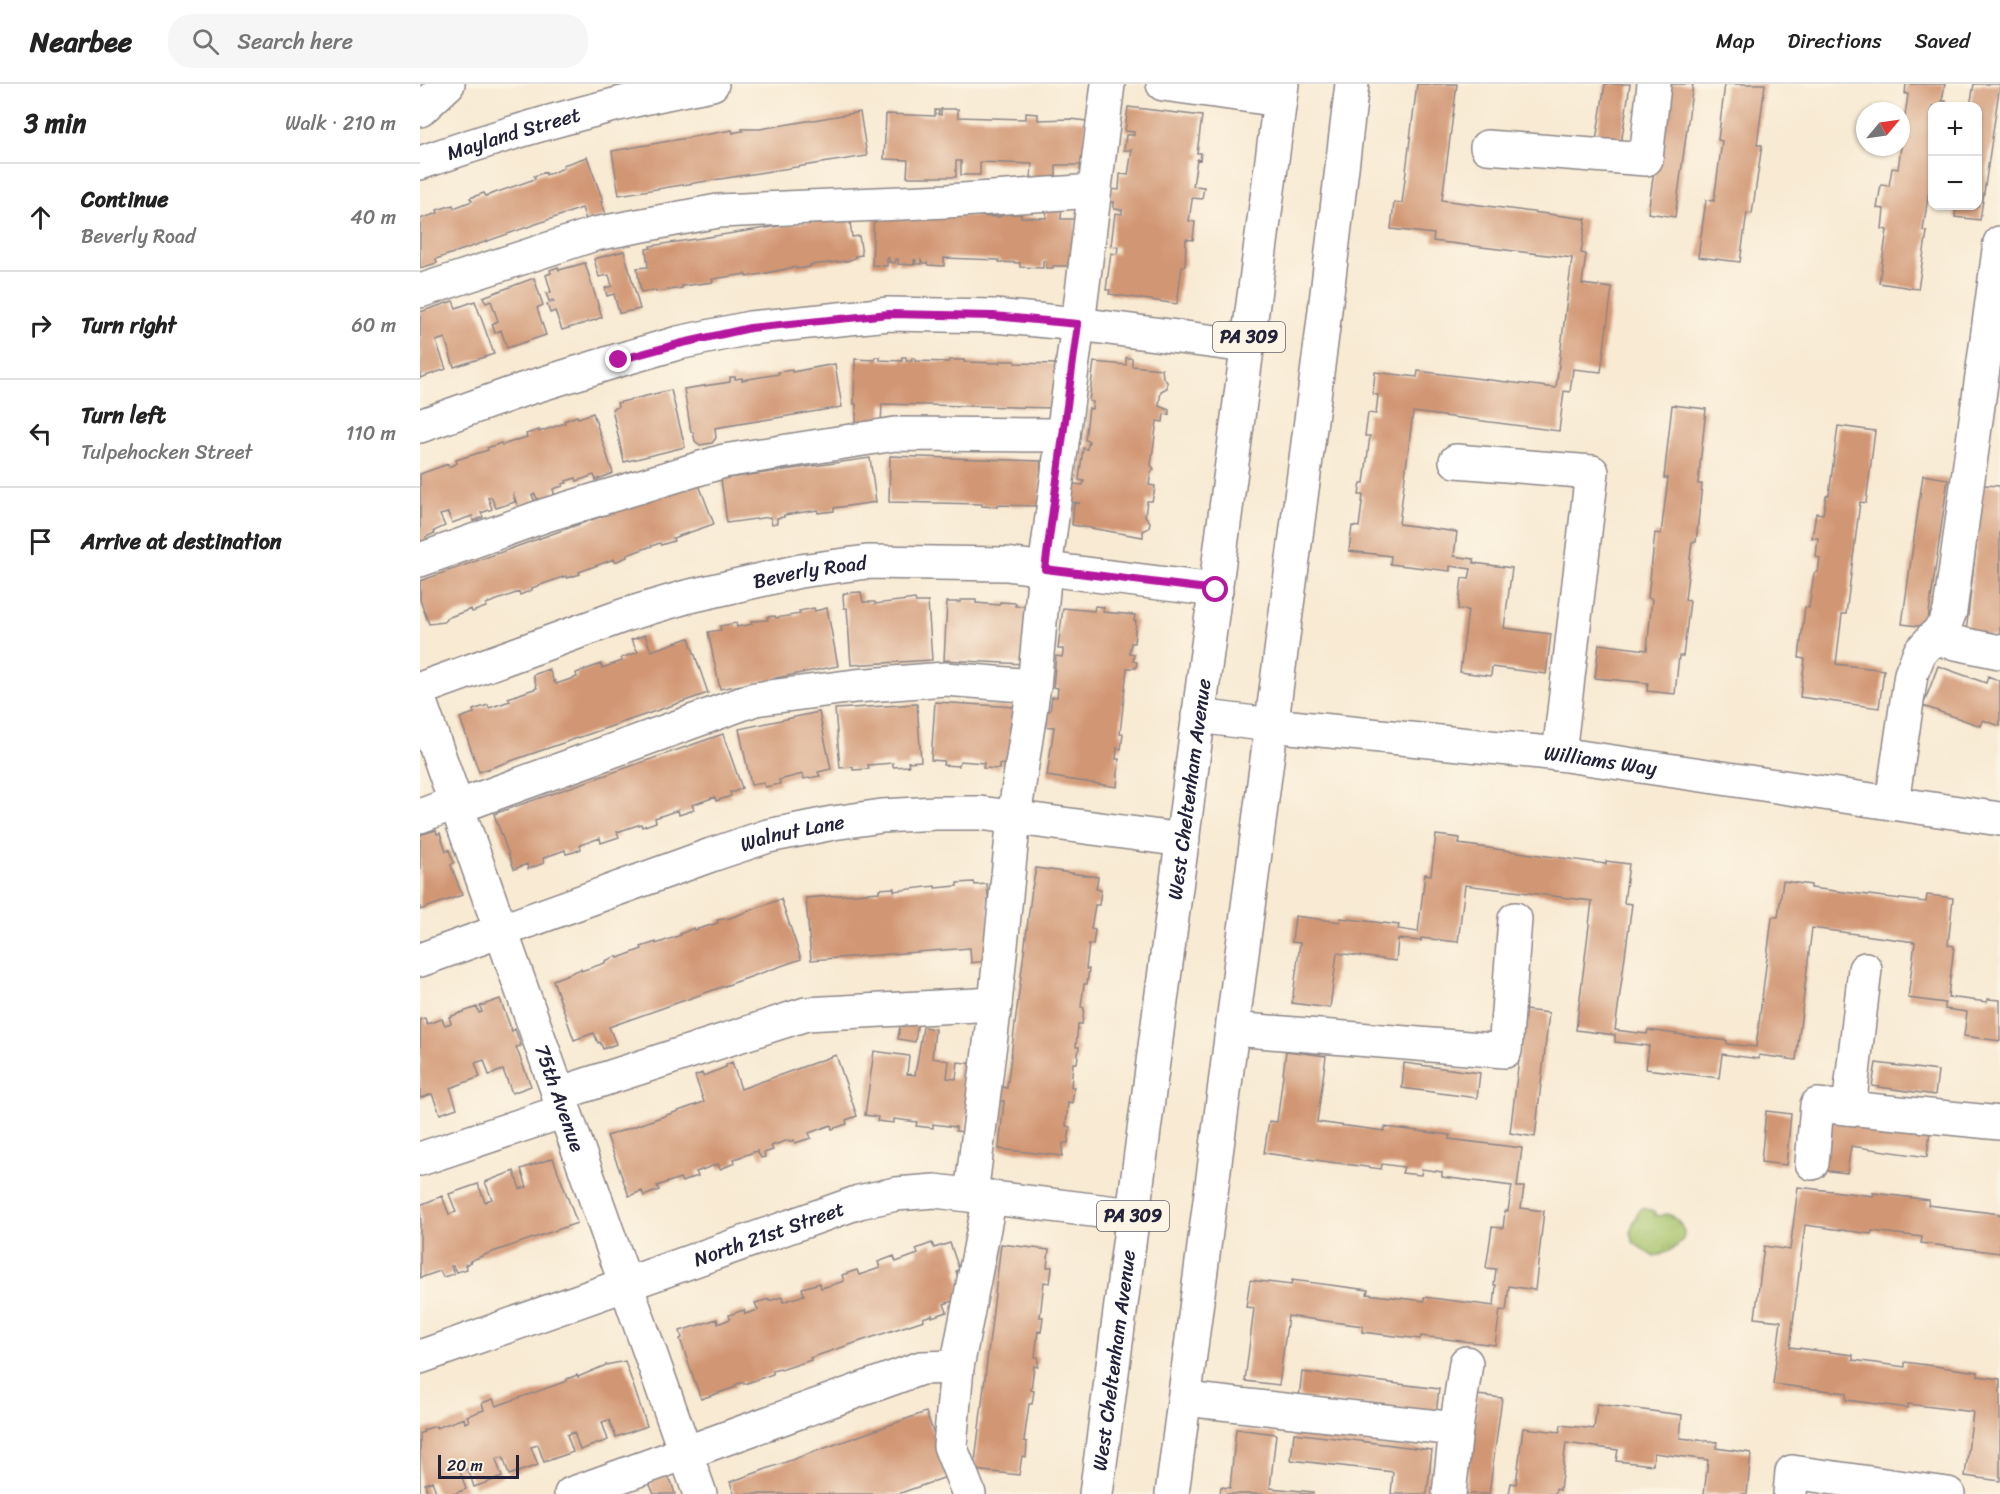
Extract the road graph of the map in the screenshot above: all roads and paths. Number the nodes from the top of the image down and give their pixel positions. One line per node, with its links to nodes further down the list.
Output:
1 (448, 84): 8 (main road)
2 (712, 84): 10 (main road, Mayland Street)
3 (1108, 84): 11 (main road)
4 (1163, 84): 7 (main road)
5 (1352, 84): 28 (main road)
6 (1654, 84): 9 (main road)
7 (1281, 92): 15 (main road, West Cheltenham Avenue / PA 309)
8 (420, 110)
9 (1487, 147)
10 (420, 163)
11 (1094, 191): 13 (main road); 14 (main road)
12 (2000, 243): 22 (main road)
13 (420, 291)
14 (1078, 324): 15 (main road); 16 (main road); 17 (main road)
15 (1247, 346): 21 (main road, West Cheltenham Avenue / PA 309)
16 (420, 426)
17 (1064, 435): 19 (main road); 20 (main road)
18 (1456, 461): 29 (main road)
19 (420, 560)
20 (1045, 569): 21 (main road, Beverly Road); 24 (main road); 25 (main road, Beverly Road)
21 (1216, 590): 27 (main road, West Cheltenham Avenue / PA 309)
22 (1932, 638): 23 (main road); 30 (main road)
23 (2000, 652)
24 (1034, 686): 31 (main road); 33 (main road)
25 (420, 689)
26 (420, 702): 31 (main road, 75th Avenue)
27 (1198, 716): 28 (main road, Williams Way); 35 (main road, West Cheltenham Avenue / PA 309)
28 (1271, 725): 29 (main road, Williams Way); 41 (main road)
29 (1559, 754): 30 (main road, Williams Way)
30 (1892, 803): 34 (main road, Williams Way)
31 (455, 805): 32 (main road); 37 (main road, 75th Avenue)
32 (420, 816)
33 (1014, 817): 35 (main road, Walnut Lane); 37 (main road, Walnut Lane); 40 (main road)
34 (2000, 819)
35 (1183, 840): 48 (main road, West Cheltenham Avenue / PA 309)
36 (1515, 919): 41 (main road)
37 (500, 932): 38 (main road, Walnut Lane); 42 (main road, 75th Avenue)
38 (420, 960)
39 (1865, 969): 43 (main road)
40 (995, 1004): 42 (main road); 47 (main road)
41 (1233, 1029): 53 (main road)
42 (561, 1103): 45 (main road); 49 (main road, 75th Avenue)
43 (1848, 1108): 44 (main road); 46 (main road)
44 (2000, 1123)
45 (420, 1159)
46 (1812, 1163)
47 (981, 1196): 48 (main road, North 21st Street); 49 (main road, North 21st Street); 52 (main road)
48 (1133, 1215): 59 (main road, West Cheltenham Avenue / PA 309)
49 (625, 1284): 50 (main road, North 21st Street); 55 (main road, 75th Avenue)
50 (420, 1357)
51 (1466, 1363): 54 (main road)
52 (957, 1367): 55 (main road); 58 (main road)
53 (1185, 1399): 54 (main road); 60 (main road)
54 (1456, 1429): 61 (main road)
55 (686, 1453): 56 (main road); 57 (main road, 75th Avenue)
56 (571, 1494)
57 (700, 1494)
58 (969, 1494)
59 (1096, 1494)
60 (1172, 1494)
61 (1449, 1494)
62 (1790, 1494): 63 (main road)
63 (1948, 1494)

